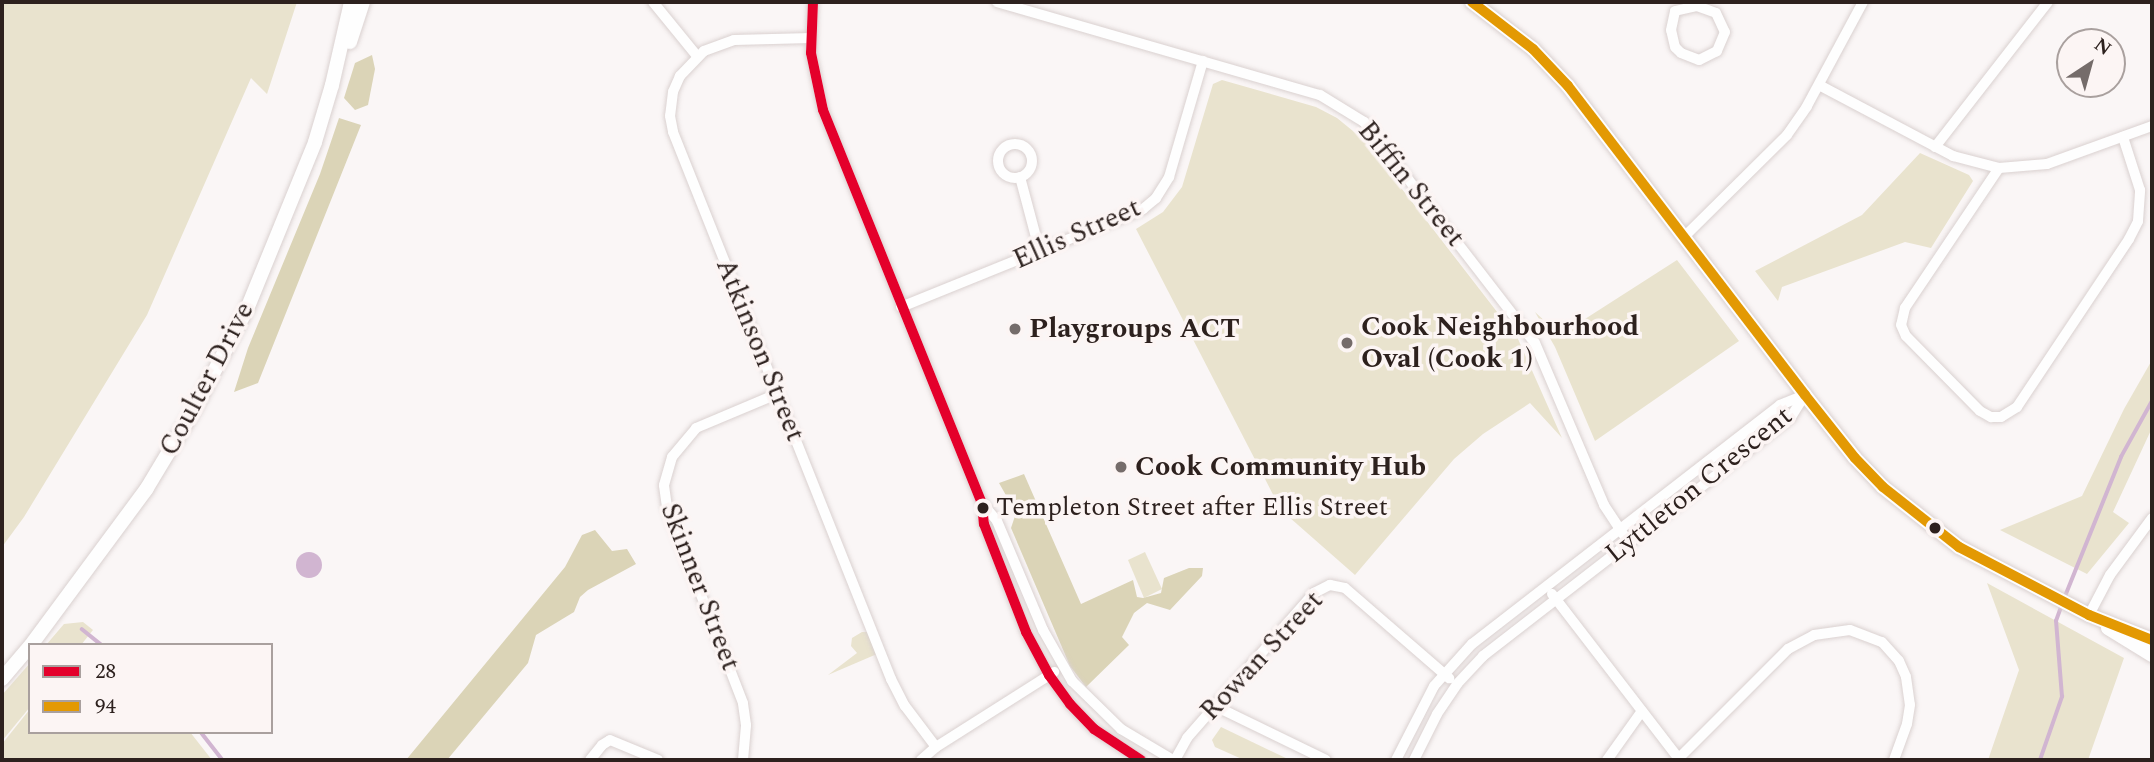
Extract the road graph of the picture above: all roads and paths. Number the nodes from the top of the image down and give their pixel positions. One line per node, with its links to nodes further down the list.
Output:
1 (351, 2): 14 (main road, Coulter Drive)
2 (363, 2): 14 (main road, Coulter Drive)
3 (653, 2): 12 (street)
4 (813, 2): 11 (street)
5 (997, 2): 13 (street, Biffin Street)
6 (1472, 2): 21 (main road)
7 (1666, 2): 10 (street)
8 (1863, 2): 15 (street)
9 (2048, 2): 18 (street)
10 (1675, 11): 10 (street)
11 (811, 38): 12 (street, Atkinson Street); 23 (street)
12 (697, 56): 24 (street, Atkinson Street)
13 (1203, 61): 22 (street, Ellis Street); 28 (street, Biffin Street)
14 (332, 85): 34 (main road, Coulter Drive)
15 (1819, 85): 18 (street); 21 (street)
16 (2152, 126): 17 (street)
17 (2123, 137): 19 (street); 19 (street)
18 (1935, 147): 19 (street)
19 (1999, 168)
20 (1020, 177): 22 (street)
21 (1684, 237): 25 (main road)
22 (1040, 252): 23 (street, Ellis Street)
23 (901, 307): 26 (street)
24 (777, 394): 44 (street, Atkinson Street); 48 (street, Skinner Street)
25 (1805, 395): 28 (street, Lyttleton Crescent); 29 (street, Lyttleton Crescent); 32 (main road)
26 (982, 503): 37 (street); 39 (street)
27 (2150, 526): 32 (street)
28 (1619, 529): 29 (street, Biffin Street); 30 (street, Lyttleton Crescent)
29 (1629, 543): 31 (street, Lyttleton Crescent)
30 (1546, 586): 31 (street); 38 (street, Lyttleton Crescent)
31 (1556, 599): 41 (street, Lyttleton Crescent); 43 (street)
32 (2089, 615): 33 (main road); 36 (main road)
33 (2152, 640)
34 (33, 643)
35 (28, 649): 40 (main road, Coulter Drive)
36 (2152, 655)
37 (1062, 667): 39 (street); 51 (street)
38 (1444, 674): 41 (street, Rowan Street); 42 (street, Rowan Street); 53 (street, Lyttleton Crescent)
39 (1049, 675): 44 (street); 50 (street)
40 (2, 679)
41 (1457, 684): 54 (street, Lyttleton Crescent)
42 (1215, 706): 51 (street, Rowan Street); 52 (street)
43 (1642, 711): 45 (street); 55 (street)
44 (936, 747): 49 (street)
45 (1679, 759): 56 (street)
46 (590, 760): 47 (street)
47 (658, 760)
48 (743, 760)
49 (921, 760)
50 (1141, 760)
51 (1174, 760)
52 (1326, 760)
53 (1396, 760)
54 (1414, 760)
55 (1607, 760)
56 (1894, 760)

